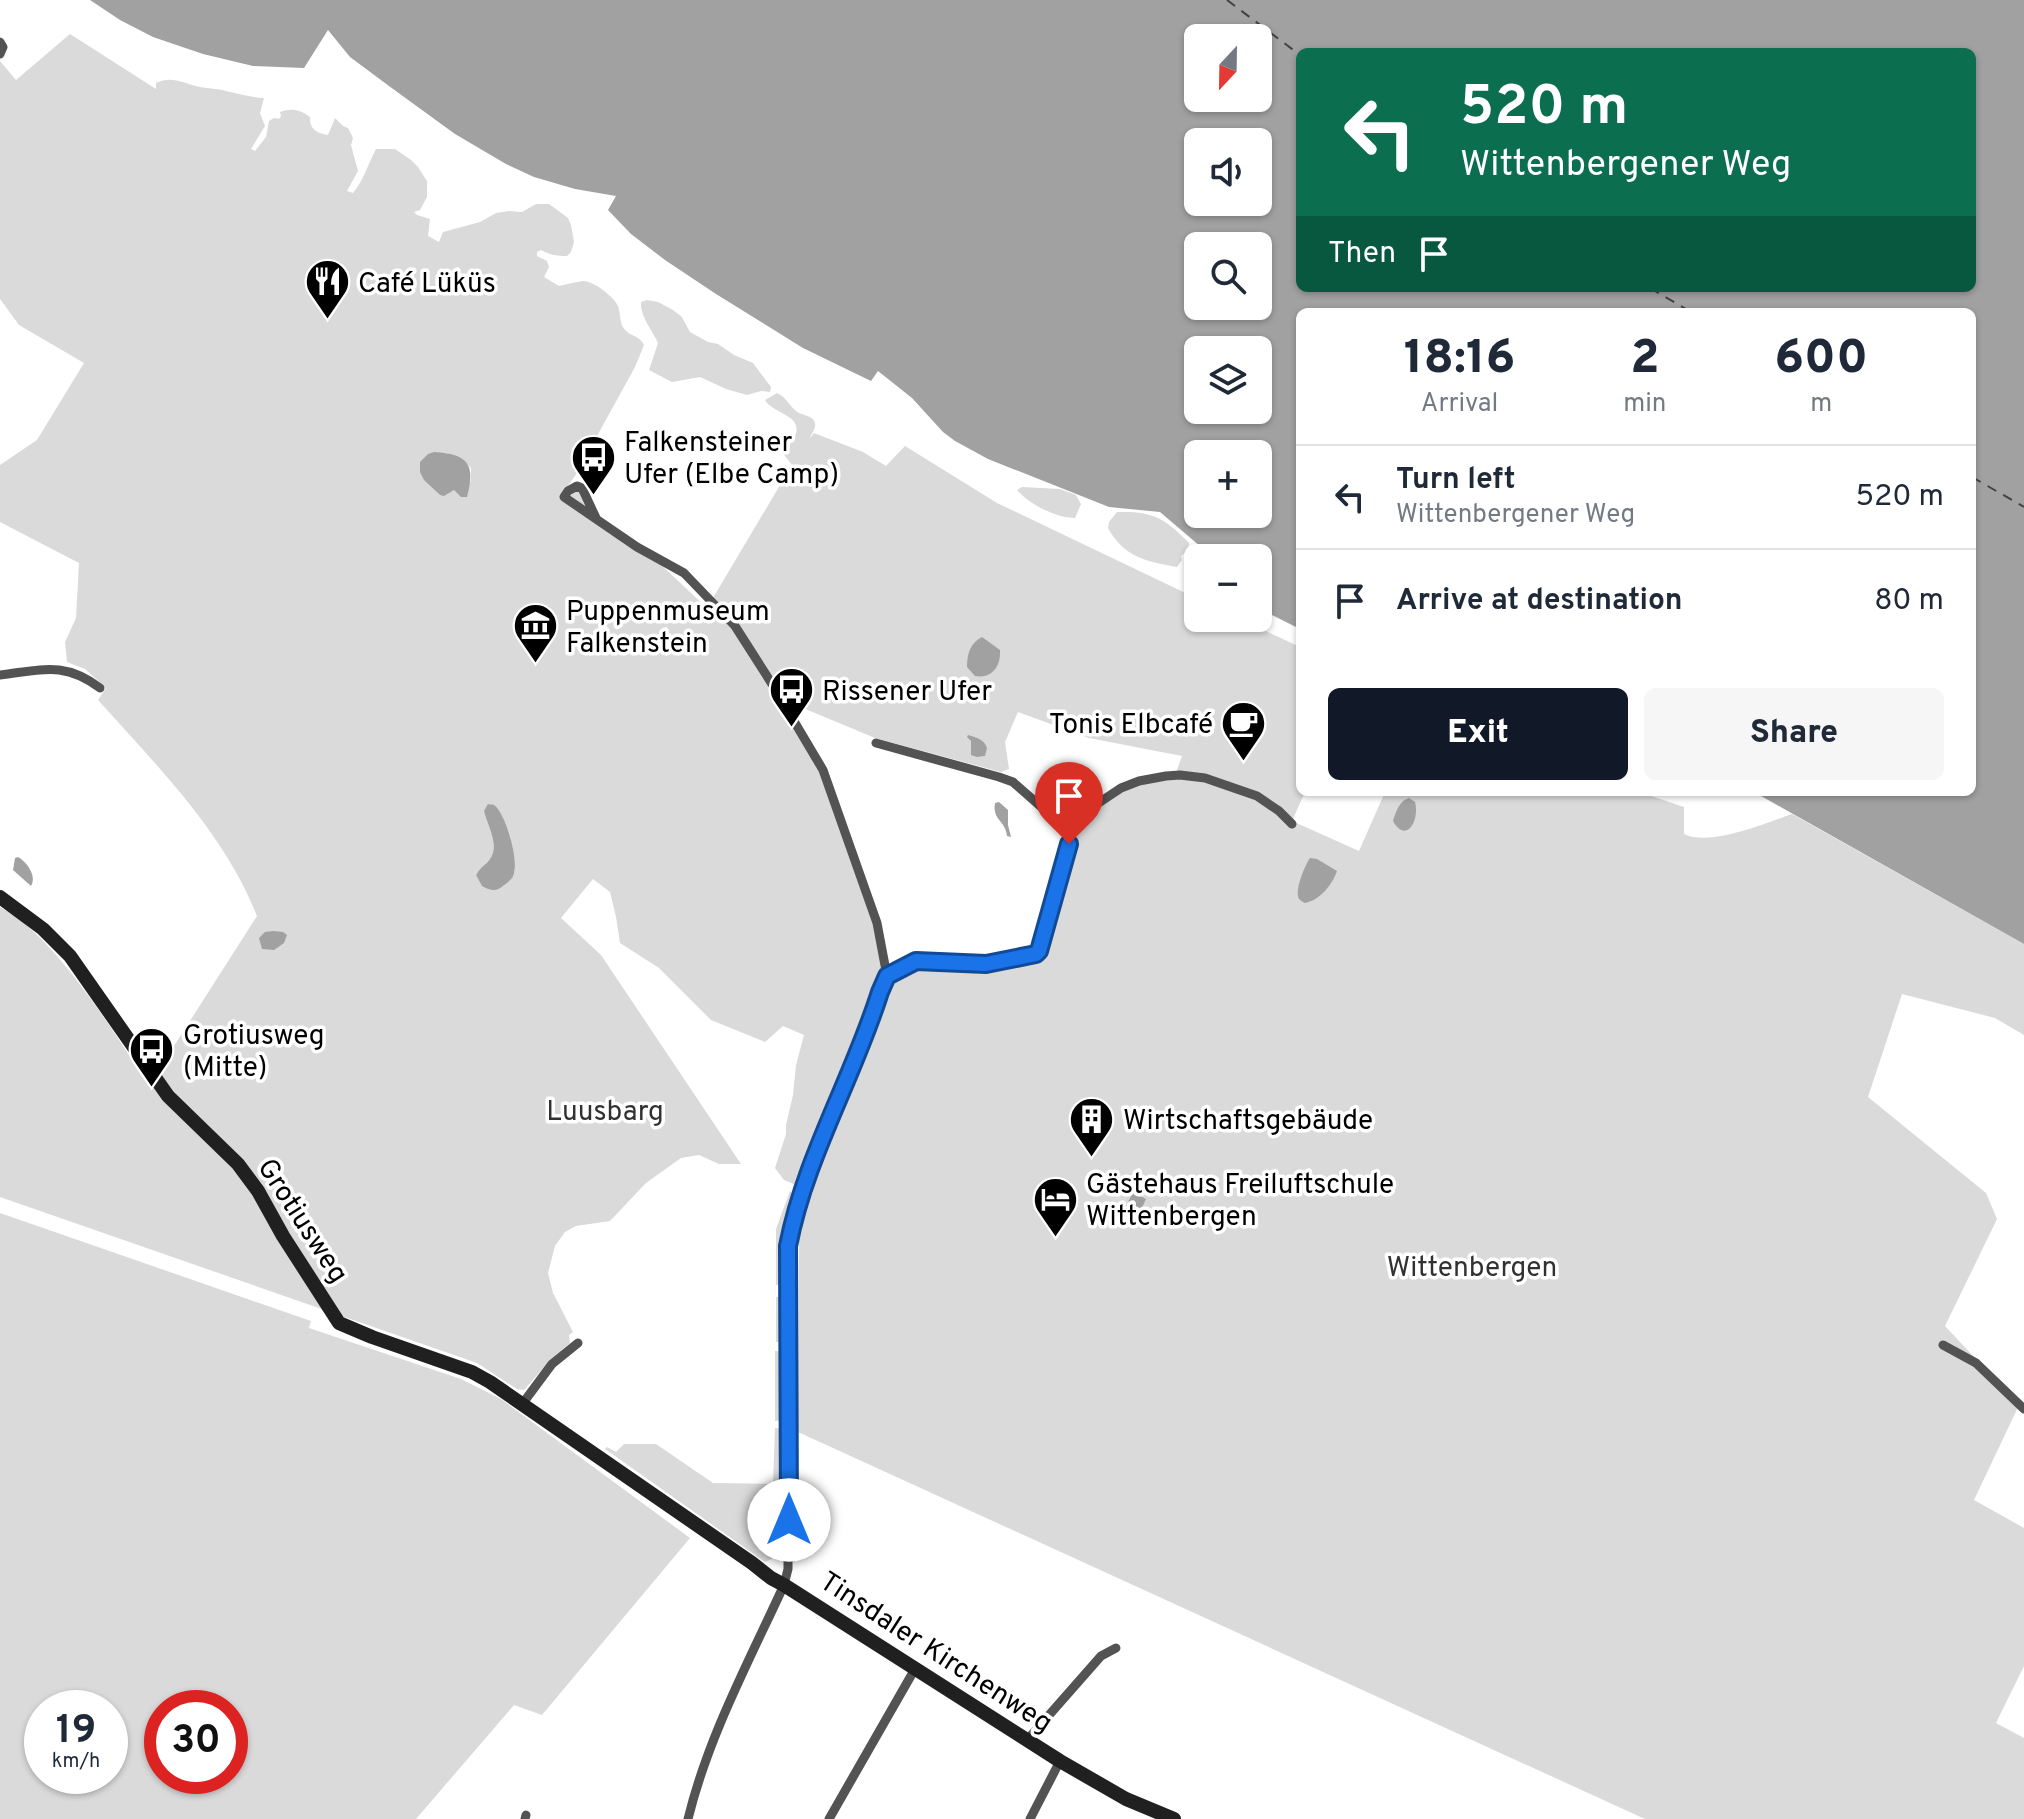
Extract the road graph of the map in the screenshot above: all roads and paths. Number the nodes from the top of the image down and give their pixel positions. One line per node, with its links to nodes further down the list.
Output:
1 (0, 42): 2 (street)
2 (0, 54)
3 (596, 518): 10 (street)
4 (0, 675): 5 (street)
5 (100, 688)
6 (876, 743): 8 (street)
7 (1292, 824): 8 (street)
8 (1071, 833): 10 (street)
9 (0, 897): 11 (street, Grotiusweg)
10 (887, 976): 16 (street)
11 (339, 1323): 14 (street, Tinsdaler Kirchenweg)
12 (578, 1343): 14 (street)
13 (1943, 1345): 15 (street)
14 (523, 1403): 16 (street, Tinsdaler Kirchenweg)
15 (2024, 1409)
16 (784, 1585): 18 (street, Tinsdaler Kirchenweg); 22 (street)
17 (1116, 1648): 19 (street)
18 (916, 1667): 19 (street, Tinsdaler Kirchenweg); 23 (street)
19 (1028, 1739): 20 (street, Tinsdaler Kirchenweg)
20 (1060, 1761): 21 (street, Tinsdaler Kirchenweg); 24 (street)
21 (1170, 1818)
22 (688, 1819)
23 (829, 1819)
24 (1030, 1819)

